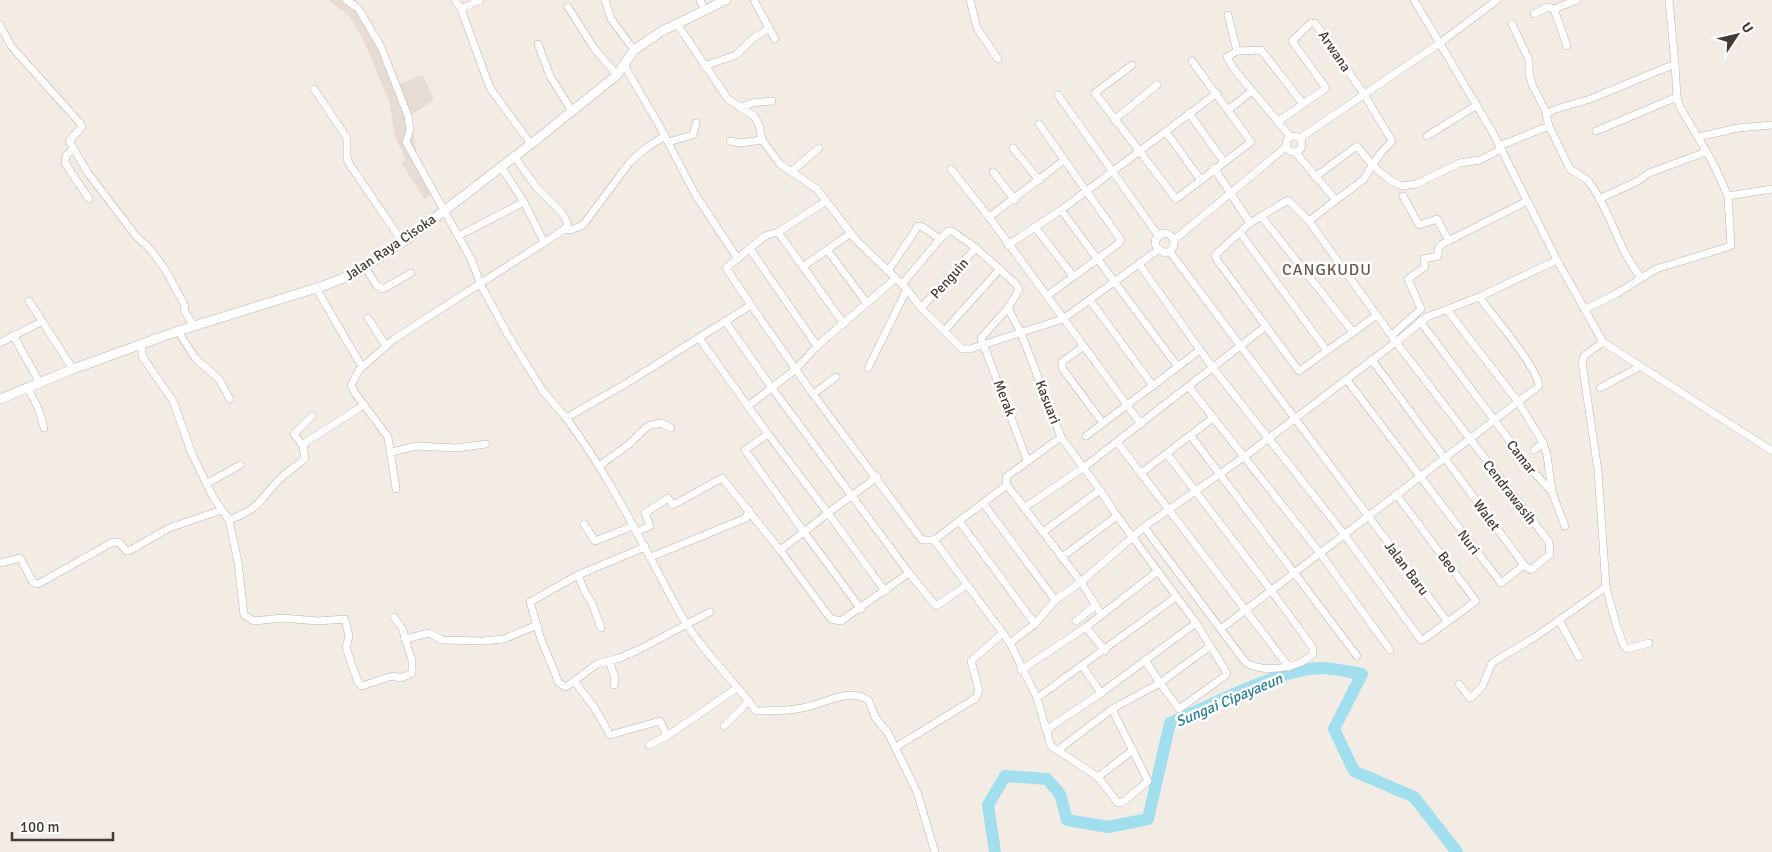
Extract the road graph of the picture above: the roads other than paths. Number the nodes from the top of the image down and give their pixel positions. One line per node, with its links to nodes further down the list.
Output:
1 (346, 0): 101 (street)
2 (456, 0): 14 (street)
3 (480, 0): 14 (street)
4 (605, 0): 27 (street)
5 (700, 0): 16 (street)
6 (726, 0): 16 (street, Jalan Raya Cisoka)
7 (754, 0): 22 (street)
8 (970, 0): 29 (street)
9 (1414, 0): 24 (street)
10 (1497, 0): 24 (street)
11 (1577, 0): 15 (street)
12 (1669, 0): 31 (street)
13 (568, 7): 35 (street)
14 (461, 9): 66 (street)
15 (1554, 9): 17 (street); 26 (street)
16 (705, 11): 19 (street, Jalan Raya Cisoka)
17 (1534, 14)
18 (1228, 15): 28 (street)
19 (677, 24): 27 (street, Jalan Raya Cisoka); 34 (street)
20 (1512, 24): 50 (street)
21 (0, 25): 71 (street)
22 (769, 28): 23 (street); 34 (street)
23 (776, 39)
24 (1440, 43): 40 (street); 45 (street)
25 (538, 44): 48 (street)
26 (1567, 46)
27 (634, 50): 32 (street, Jalan Raya Cisoka)
28 (1237, 51): 38 (street); 44 (street)
29 (998, 59)
30 (1192, 61): 39 (street)
31 (1675, 64): 42 (street); 50 (street)
32 (624, 65): 35 (street, Jalan Raya Cisoka); 63 (street)
33 (1132, 65): 51 (street)
34 (704, 66): 46 (street)
35 (617, 75): 48 (street, Jalan Raya Cisoka)
36 (1157, 85): 51 (street)
37 (314, 89): 116 (street)
38 (1252, 91): 47 (street); 52 (street)
39 (1217, 93): 47 (street); 49 (street)
40 (1364, 94): 44 (street, Arwana); 62 (street); 78 (street)
41 (1058, 95): 82 (street)
42 (1677, 96): 57 (street); 61 (street)
43 (772, 101): 46 (street)
44 (1303, 104): 52 (street, Arwana)
45 (1476, 105): 60 (street); 70 (street)
46 (740, 108): 64 (street)
47 (1229, 109): 77 (street)
48 (572, 111): 66 (street, Jalan Raya Cisoka)
49 (1189, 113): 58 (street); 77 (street)
50 (1547, 114): 56 (street)
51 (1114, 120): 72 (street)
52 (1277, 122): 59 (street)
53 (696, 123): 63 (street)
54 (1039, 124): 76 (street)
55 (1772, 124): 61 (street)
56 (1549, 126): 70 (street); 94 (street)
57 (1596, 131)
58 (1166, 132): 72 (street); 86 (street)
59 (1290, 136): 62 (street); 67 (street)
60 (1427, 136)
61 (1698, 137): 74 (street)
62 (1300, 138): 73 (street)
63 (666, 139): 107 (street); 124 (street)
64 (762, 140): 65 (street); 83 (street)
65 (730, 141)
66 (531, 144): 75 (street, Jalan Raya Cisoka)
67 (1286, 147): 73 (street); 90 (street)
68 (819, 148): 83 (street)
69 (1013, 148): 87 (street)
70 (1500, 148): 78 (street); 97 (street)
71 (72, 149): 93 (street); 157 (street)
72 (1139, 151): 82 (street); 86 (street)
73 (1295, 152): 85 (street)
74 (1706, 152): 92 (street); 94 (street)
75 (514, 156): 79 (street, Jalan Raya Cisoka); 107 (street)
76 (1063, 161): 87 (street); 89 (street)
77 (1224, 162): 80 (street)
78 (1372, 165): 85 (street); 96 (street)
79 (501, 167): 98 (street); 101 (street, Jalan Raya Cisoka)
80 (1214, 168): 86 (street); 90 (street)
81 (951, 169): 103 (street)
82 (1111, 171): 89 (street); 111 (street)
83 (791, 172): 99 (street)
84 (993, 172): 95 (street)
85 (1315, 177): 96 (street)
86 (1200, 179)
87 (1039, 180): 95 (street)
88 (1772, 189): 92 (street)
89 (1086, 190): 100 (street); 125 (street)
90 (1231, 194): 105 (street); 114 (street)
91 (1402, 196): 115 (street)
92 (1728, 196): 135 (street)
93 (89, 199)
94 (1598, 199): 135 (street)
95 (1015, 200): 103 (street)
96 (1336, 200): 104 (street)
97 (1527, 201): 115 (street); 126 (street)
98 (524, 202): 112 (street); 117 (street)
99 (825, 202): 108 (street); 109 (street)
100 (1061, 210): 106 (street); 125 (street)
101 (443, 211): 112 (street); 116 (street, Jalan Raya Cisoka)
102 (1262, 216): 104 (street, Cendrawasih); 105 (street); 162 (street)
103 (989, 217): 118 (street)
104 (1309, 221): 150 (street, Cendrawasih)
105 (1250, 223): 110 (street)
106 (1035, 227): 118 (street); 133 (street)
107 (565, 229): 117 (street)
108 (778, 232): 120 (street); 128 (street)
109 (851, 233): 122 (street); 131 (street)
110 (1240, 234): 158 (street); 176 (street)
111 (1158, 235): 114 (street); 121 (street)
112 (458, 236): 137 (street)
113 (940, 239): 119 (street); 131 (street); 138 (street)
114 (1174, 240): 123 (street)
115 (1449, 240): 164 (street)
116 (402, 241): 129 (street, Jalan Raya Cisoka)
117 (544, 242): 137 (street)
118 (1008, 245): 140 (street)
119 (976, 248): 130 (street); 146 (street, Penguin)
120 (750, 249): 124 (street); 172 (street)
121 (1158, 250): 123 (street); 127 (street)
122 (828, 251): 128 (street); 144 (street)
123 (1170, 252): 174 (street, Jalan Baru)
124 (738, 259): 145 (street)
125 (1097, 260): 133 (street); 136 (street)
126 (1557, 260): 141 (street); 148 (street)
127 (1139, 264): 136 (street); 175 (street)
128 (804, 266): 156 (street)
129 (365, 267): 132 (street); 139 (street, Jalan Raya Cisoka)
130 (1000, 269): 147 (street); 160 (street)
131 (888, 271): 134 (street)
132 (411, 273)
133 (1073, 276): 140 (street)
134 (896, 278): 138 (street); 144 (street)
135 (1641, 278): 148 (street)
136 (1114, 283): 142 (street); 179 (street)
137 (481, 285): 171 (street); 201 (street)
138 (904, 286): 146 (street); 181 (street)
139 (316, 288): 157 (street, Jalan Raya Cisoka); 178 (street)
140 (1047, 296): 152 (street)
141 (1479, 297): 149 (street); 196 (street)
142 (1090, 300): 152 (street); 188 (street)
143 (29, 301): 155 (street)
144 (866, 302): 156 (street)
145 (751, 305): 153 (street); 184 (street)
146 (921, 308): 160 (street)
147 (1008, 308): 161 (street, Kasuari); 170 (street)
148 (1585, 308): 167 (street)
149 (1447, 310): 154 (street); 196 (street)
150 (1377, 315): 162 (street); 164 (street, Cendrawasih)
151 (368, 318): 171 (street)
152 (1063, 319): 161 (street); 173 (street)
153 (725, 321): 165 (street); 191 (street)
154 (1420, 321): 166 (street); 204 (street, Camar)
155 (41, 322): 163 (street); 183 (street)
156 (844, 324): 172 (street)
157 (194, 326): 159 (street, Jalan Raya Cisoka)
158 (1266, 326): 174 (street); 176 (street)
159 (178, 331): 169 (street, Jalan Raya Cisoka); 195 (street)
160 (944, 331): 170 (street)
161 (1021, 332): 170 (street); 210 (street, Kasuari)
162 (1353, 332): 176 (street)
163 (14, 335): 168 (street); 187 (street)
164 (1392, 335): 166 (street, Cendrawasih)
165 (699, 338): 199 (street); 201 (street)
166 (1396, 342): 177 (street); 214 (street, Cendrawasih)
167 (1603, 342): 180 (street); 274 (street)
168 (0, 343)
169 (142, 344): 183 (street, Jalan Raya Cisoka); 233 (street)
170 (985, 344): 223 (street, Merak)
171 (386, 346): 178 (street)
172 (817, 346): 184 (street)
173 (1084, 346): 198 (street); 205 (street)
174 (1240, 347): 182 (street); 203 (street, Jalan Baru)
175 (1200, 350): 179 (street); 182 (street)
176 (1327, 351)
177 (1372, 360): 186 (street); 225 (street, Walet)
178 (362, 367): 197 (street)
179 (1178, 367): 188 (street)
180 (1639, 367): 192 (street); 220 (street)
181 (868, 368)
182 (1213, 368): 189 (street); 213 (street)
183 (73, 369): 187 (street, Jalan Raya Cisoka)
184 (796, 369): 191 (street); 193 (street)
185 (836, 378): 193 (street)
186 (1346, 380): 203 (street); 231 (street)
187 (40, 383): 190 (street, Jalan Raya Cisoka)
188 (1153, 386): 198 (street)
189 (1188, 387): 202 (street); 206 (street)
190 (28, 388): 194 (street, Jalan Raya Cisoka); 207 (street)
191 (772, 388): 199 (street); 240 (street)
192 (1600, 388)
193 (813, 394): 232 (street)
194 (0, 399)
195 (230, 399)
196 (1519, 403): 204 (street); 216 (street)
197 (364, 404): 218 (street); 221 (street)
198 (1128, 405): 205 (street); 206 (street)
199 (748, 406): 209 (street)
200 (312, 416): 218 (street)
201 (566, 418): 227 (street)
202 (1213, 418): 212 (street); 224 (street)
203 (1294, 418): 213 (street); 248 (street, Jalan Baru)
204 (1495, 421): 214 (street); 238 (street, Camar)
205 (1103, 423): 211 (street)
206 (1141, 424): 215 (street)
207 (44, 428)
208 (671, 428): 227 (street)
209 (768, 434): 246 (street); 255 (street)
210 (1061, 436): 223 (street); 228 (street, Kasuari)
211 (1086, 436)
212 (1191, 436): 222 (street); 230 (street)
213 (1269, 437): 224 (street); 257 (street)
214 (1470, 440): 225 (street); 267 (street, Cendrawasih)
215 (1117, 442): 228 (street); 229 (street)
216 (1543, 443): 219 (street); 238 (street)
217 (486, 444): 221 (street)
218 (304, 446): 249 (street)
219 (1534, 450)
220 (1772, 451)
221 (392, 452): 235 (street)
222 (1167, 454): 229 (street); 237 (street)
223 (1026, 456): 234 (street)
224 (1244, 457): 230 (street); 262 (street)
225 (1445, 458): 231 (street); 266 (street, Walet)
226 (240, 465): 233 (street)
227 (599, 466): 254 (street)
228 (1083, 468): 236 (street, Kasuari); 242 (street)
229 (1141, 473): 243 (street)
230 (1219, 474): 237 (street); 269 (street)
231 (1421, 476): 239 (street); 266 (street, Nuri)
232 (877, 478): 240 (street); 259 (street)
233 (208, 484): 244 (street)
234 (1006, 485): 241 (street); 242 (street)
235 (396, 489)
236 (1100, 490): 247 (street, Kasuari); 256 (street)
237 (1193, 491): 243 (street); 275 (street)
238 (1552, 492): 252 (street)
239 (1396, 494): 248 (street); 287 (street, Beo)
240 (852, 496): 246 (street); 270 (street)
241 (983, 503): 250 (street); 278 (street)
242 (1024, 508): 256 (street)
243 (1169, 509): 253 (street); 281 (street)
244 (222, 510): 249 (street); 265 (street)
245 (749, 510): 254 (street); 261 (street); 264 (street)
246 (828, 513): 255 (street); 276 (street)
247 (1117, 516): 258 (street, Kasuari); 263 (street)
248 (1368, 516): 257 (street); 287 (street, Jalan Baru)
249 (229, 520): 296 (street)
250 (959, 521): 259 (street); 289 (street)
251 (584, 524): 254 (street)
252 (1564, 526)
253 (1144, 527): 258 (street); 294 (street)
254 (635, 529): 260 (street)
255 (804, 532): 261 (street); 280 (street)
256 (1042, 532): 263 (street)
257 (1344, 534): 262 (street); 287 (street)
258 (1133, 538): 268 (street, Kasuari); 272 (street)
259 (934, 540): 273 (street)
260 (645, 547): 264 (street); 271 (street)
261 (780, 550): 280 (street)
262 (1320, 553): 269 (street); 300 (street)
263 (1062, 557): 272 (street)
264 (651, 558): 291 (street)
265 (0, 563)
266 (1524, 565): 267 (street, Walet)
267 (1531, 570)
268 (1158, 571): 277 (street, Kasuari); 283 (street)
269 (1295, 572): 275 (street); 302 (street)
270 (909, 573): 273 (street); 276 (street)
271 (578, 575): 290 (street); 293 (street)
272 (1081, 582): 278 (street); 279 (street)
273 (967, 585): 295 (street)
274 (1606, 587): 285 (street); 298 (street)
275 (1271, 590): 281 (street); 307 (street)
276 (885, 591): 280 (street)
277 (1176, 597): 288 (street, Kasuari); 301 (street)
278 (1055, 600): 289 (street)
279 (1096, 605): 283 (street); 286 (street)
280 (861, 609)
281 (1246, 609): 294 (street); 307 (street)
282 (710, 612): 291 (street)
283 (1101, 614): 292 (street)
284 (394, 617): 296 (street)
285 (1559, 620): 303 (street); 311 (street)
286 (1076, 621)
287 (1447, 621)
288 (1196, 623): 299 (street, Kasuari); 304 (street)
289 (1035, 624): 297 (street)
290 (537, 625): 296 (street); 309 (street)
291 (688, 625): 305 (street); 313 (street)
292 (1086, 627): 301 (street); 308 (street)
293 (601, 628)
294 (1222, 628): 307 (street)
295 (1003, 633): 297 (street); 322 (street)
296 (405, 639)
297 (1010, 642): 308 (street)
298 (1649, 643)
299 (1209, 647): 310 (street); 310 (street, Kasuari)
300 (1390, 650)
301 (1105, 651): 306 (street)
302 (1357, 656)
303 (1579, 657)
304 (1145, 660): 310 (street); 314 (street)
305 (609, 661): 309 (street); 312 (street)
306 (1083, 667): 314 (street); 315 (street)
307 (1289, 667)
308 (1022, 670): 315 (street)
309 (574, 681): 320 (street)
310 (1160, 683): 317 (street)
311 (1459, 684)
312 (614, 685)
313 (737, 688): 316 (street); 320 (street)
314 (1101, 693): 319 (street)
315 (1037, 698): 319 (street)
316 (749, 701): 318 (street); 322 (street)
317 (1112, 709): 323 (street); 324 (street)
318 (724, 726)
319 (1046, 730): 323 (street)
320 (667, 736): 321 (street)
321 (649, 745)
322 (896, 747): 326 (street)
323 (1058, 750): 325 (street)
324 (1133, 750): 325 (street); 325 (street)
325 (1098, 777)
326 (935, 852)

